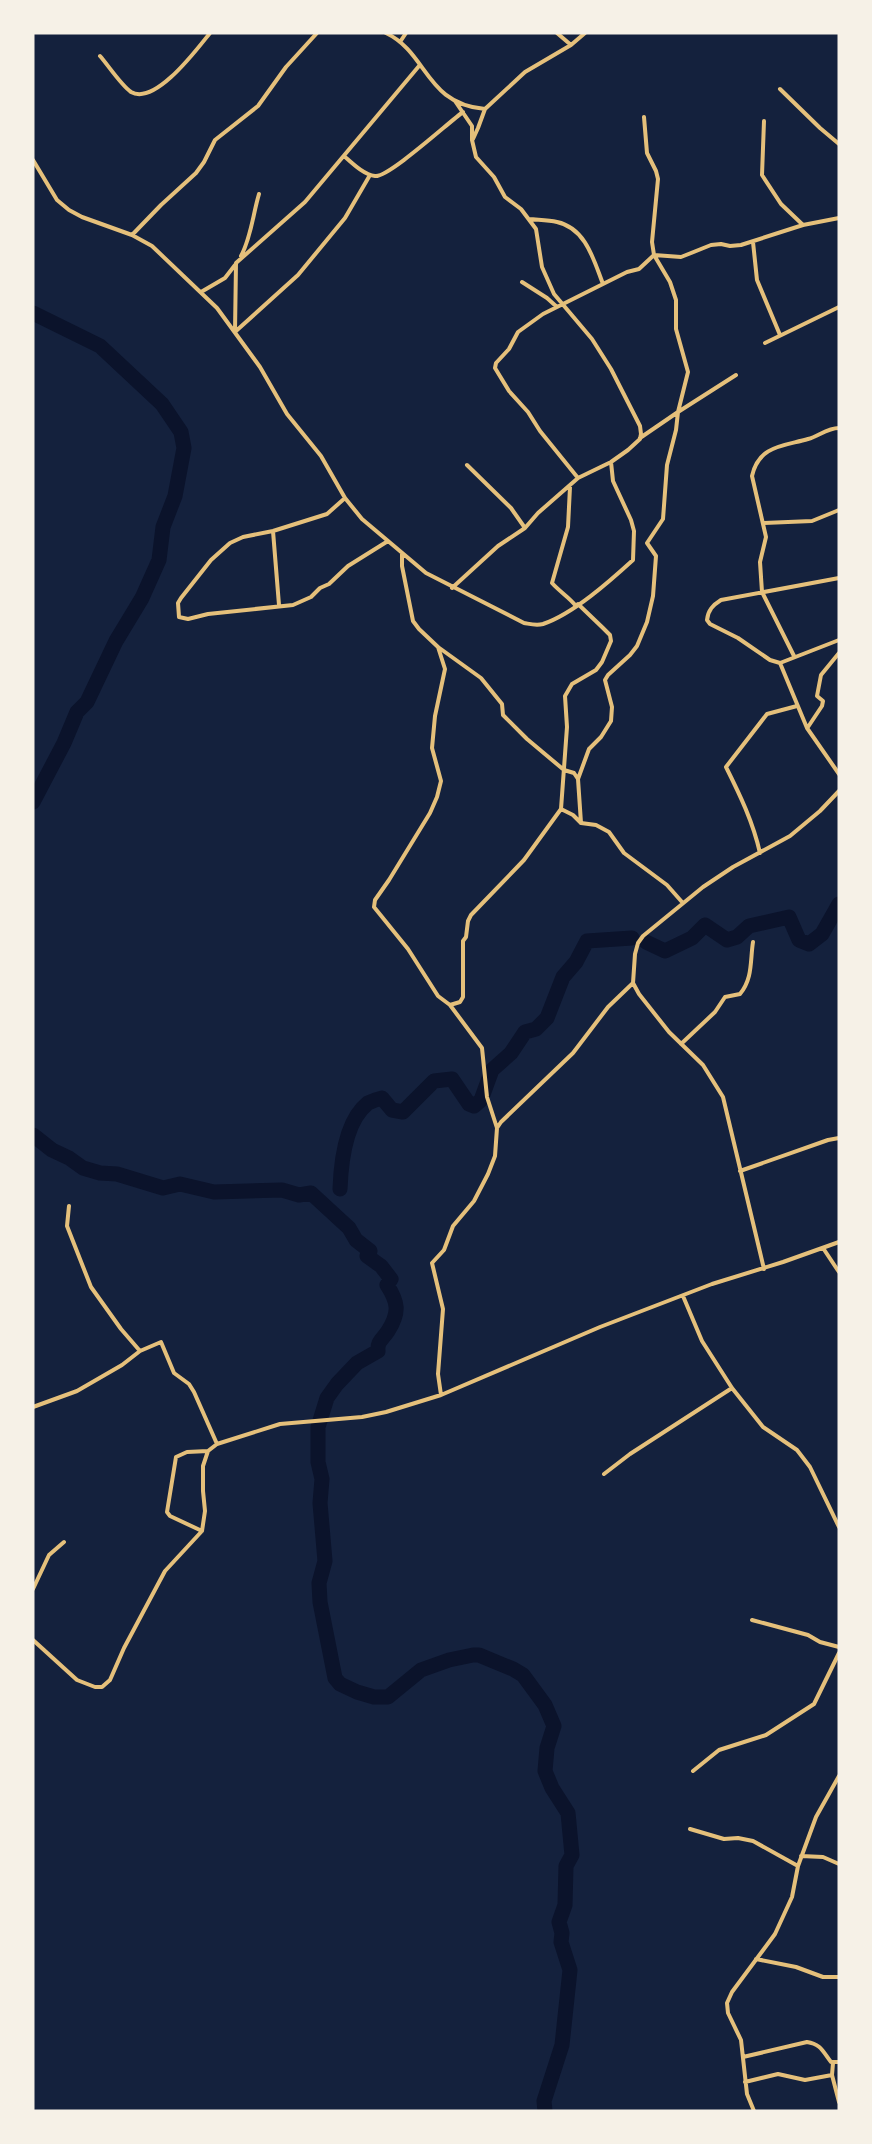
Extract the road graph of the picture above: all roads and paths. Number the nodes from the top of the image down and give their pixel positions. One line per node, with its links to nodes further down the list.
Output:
1 (210, 33): 9 (street)
2 (317, 33): 26 (street)
3 (386, 33): 7 (street)
4 (406, 33): 7 (street)
5 (557, 33): 8 (street)
6 (585, 33): 8 (street)
7 (400, 42): 10 (street)
8 (571, 45): 13 (street)
9 (100, 56)
10 (419, 66): 12 (street); 19 (street)
11 (780, 89): 18 (street)
12 (455, 101): 13 (street); 14 (street)
13 (485, 109): 17 (street)
14 (463, 112): 17 (street); 21 (street)
15 (644, 117): 28 (street)
16 (764, 121): 25 (street)
17 (472, 140): 24 (street)
18 (839, 144)
19 (344, 156): 21 (street); 29 (street)
20 (33, 160): 26 (street)
21 (370, 174): 36 (street)
22 (259, 194): 29 (street)
23 (839, 218): 25 (street)
24 (529, 219): 31 (street); 33 (street)
25 (803, 225): 27 (street)
26 (132, 235): 32 (street)
27 (753, 242): 28 (street); 37 (street)
28 (654, 255): 31 (street); 40 (street)
29 (236, 263): 32 (street); 36 (street)
30 (522, 282): 34 (street)
31 (603, 284): 33 (street)
32 (201, 292): 36 (street)
33 (563, 304): 34 (street); 42 (street)
34 (557, 307): 45 (street)
35 (839, 307): 37 (street)
36 (236, 331): 47 (street)
37 (780, 335): 38 (street)
38 (765, 343)
39 (736, 375): 40 (street)
40 (678, 412): 42 (street); 68 (street)
41 (839, 428): 49 (street)
42 (640, 439): 43 (street)
43 (611, 462): 45 (street); 58 (street)
44 (467, 465): 50 (street)
45 (578, 478): 46 (street)
46 (570, 486): 50 (street); 58 (street)
47 (345, 498): 51 (street); 52 (street)
48 (839, 510): 49 (street)
49 (764, 523): 56 (street)
50 (525, 528): 55 (street)
51 (273, 531): 57 (street); 57 (street)
52 (388, 541): 53 (street); 57 (street)
53 (402, 553): 55 (street); 60 (street)
54 (839, 578): 56 (street)
55 (452, 588): 58 (street)
56 (762, 592): 62 (street); 63 (street)
57 (279, 605)
58 (577, 605): 66 (street)
59 (839, 640): 62 (street)
60 (438, 647): 66 (street); 76 (street)
61 (839, 653): 65 (street)
62 (794, 656): 63 (street)
63 (780, 663): 64 (street)
64 (797, 706): 65 (street); 72 (street)
65 (807, 728): 67 (street)
66 (564, 770): 68 (street); 70 (street)
67 (839, 774)
68 (578, 779): 71 (street)
69 (839, 792): 72 (street)
70 (561, 809): 71 (street); 76 (street)
71 (582, 823): 73 (street)
72 (760, 853): 73 (street)
73 (682, 902): 75 (street)
74 (753, 942): 77 (street)
75 (633, 983): 77 (street); 78 (street)
76 (450, 1005): 78 (street)
77 (681, 1044): 80 (street)
78 (497, 1128): 89 (street)
79 (839, 1138): 80 (street)
80 (740, 1171): 84 (street)
81 (69, 1206): 87 (street)
82 (839, 1242): 83 (street)
83 (823, 1248): 84 (street); 85 (street)
84 (764, 1269): 86 (street)
85 (839, 1272)
86 (683, 1296): 88 (street); 89 (street)
87 (140, 1351): 90 (street); 91 (street)
88 (732, 1388): 93 (street); 94 (street)
89 (441, 1395): 91 (street)
90 (33, 1407)
91 (217, 1444): 92 (street)
92 (208, 1451): 95 (street); 95 (street)
93 (604, 1474)
94 (839, 1527)
95 (202, 1531): 99 (street)
96 (64, 1542): 97 (street)
97 (33, 1589)
98 (752, 1620): 100 (street)
99 (33, 1640)
100 (839, 1647)
101 (839, 1653): 102 (street)
102 (693, 1771)
103 (839, 1776): 105 (street)
104 (690, 1829): 107 (street)
105 (801, 1856): 106 (street); 107 (street)
106 (839, 1864)
107 (798, 1866): 108 (street)
108 (756, 1959): 109 (street); 110 (street)
109 (839, 1977)
110 (744, 2057): 111 (street); 113 (street)
111 (836, 2062): 112 (street)
112 (832, 2075): 113 (street); 114 (street)
113 (745, 2082): 115 (street)
114 (839, 2102)
115 (754, 2111)

